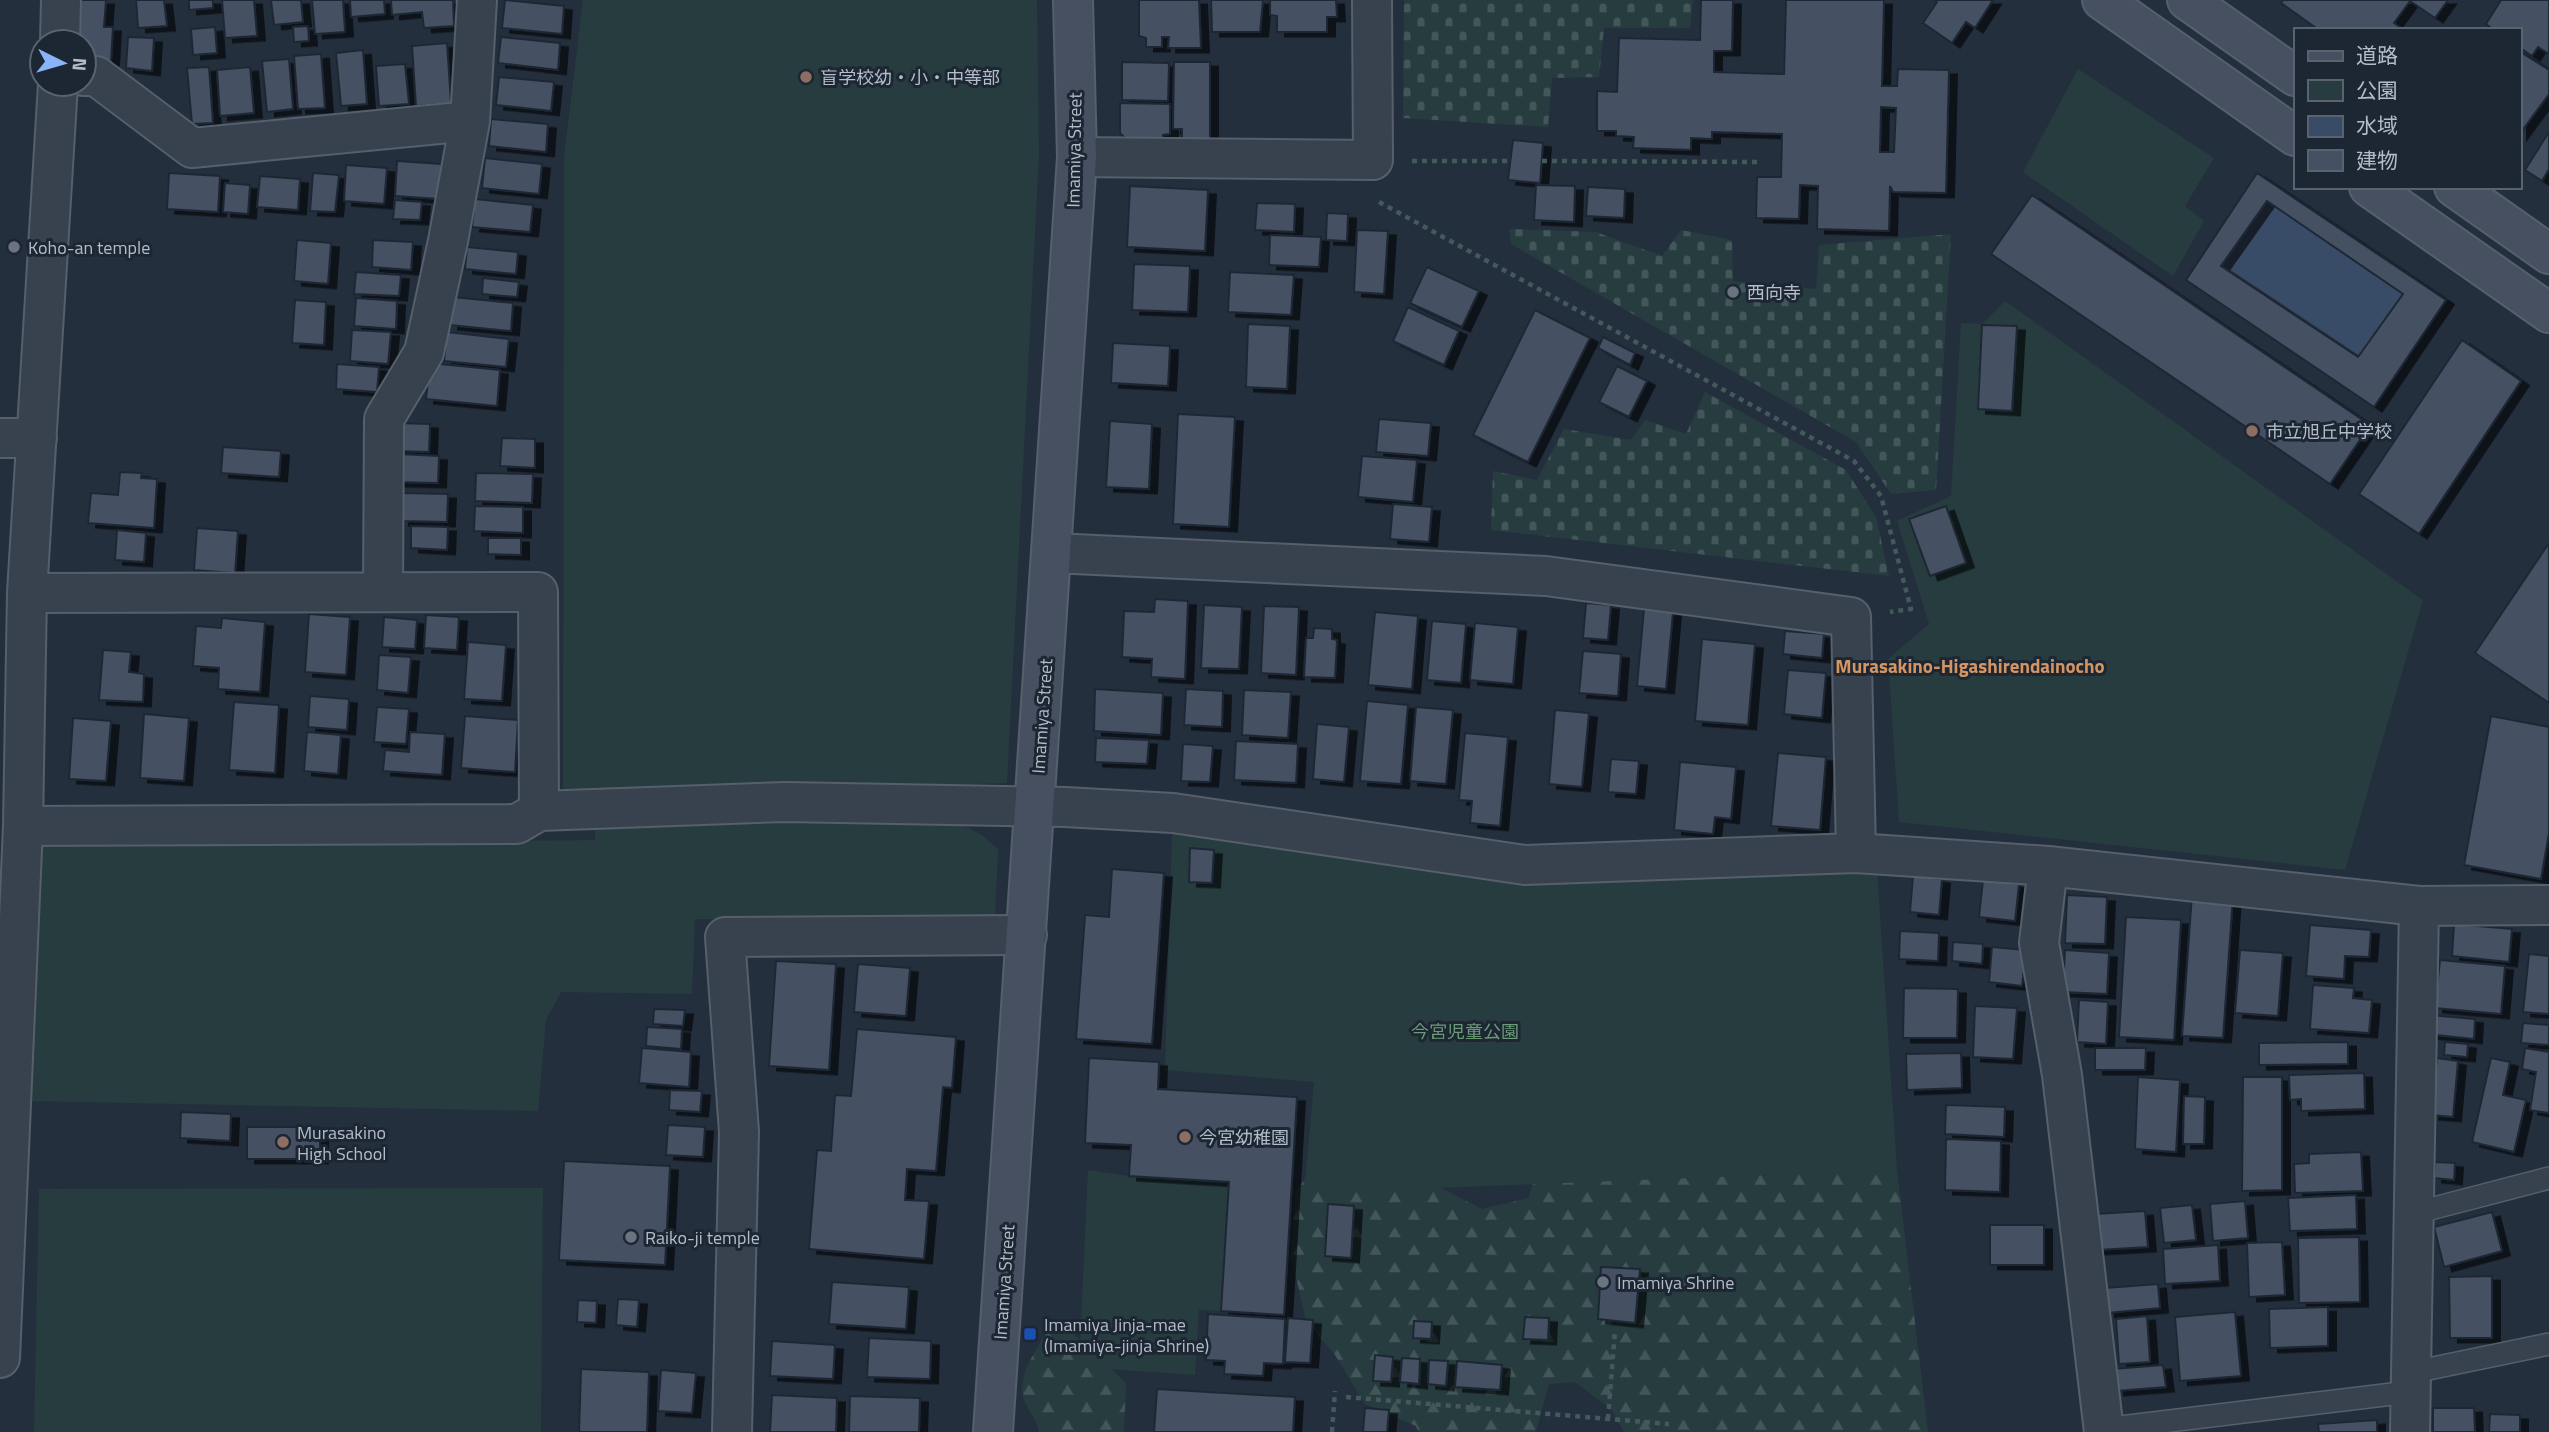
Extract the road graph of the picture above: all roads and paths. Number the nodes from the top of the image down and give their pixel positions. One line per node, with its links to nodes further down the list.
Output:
1 (61, 0): 7 (street)
2 (478, 0): 11 (street)
3 (1073, 0): 13 (street, Imamiya Street)
4 (1371, 0): 14 (street)
5 (2102, 0): 12 (street)
6 (2187, 0): 8 (street)
7 (60, 28)
8 (2294, 75)
9 (98, 78): 11 (street)
10 (56, 98): 22 (street)
11 (470, 121): 24 (street)
12 (2294, 135)
13 (1077, 158): 14 (street); 23 (street, Imamiya Street)
14 (1373, 160): 15 (path); 26 (path)
15 (1510, 161)
16 (1542, 161): 17 (path)
17 (1759, 162)
18 (2372, 189): 21 (street)
19 (2457, 189): 20 (street)
20 (2549, 254)
21 (2549, 313)
22 (18, 438): 25 (street)
23 (1053, 553): 26 (street); 27 (street, Imamiya Street)
24 (383, 592): 25 (street); 28 (street)
25 (27, 593): 29 (street)
26 (1851, 617): 30 (street)
27 (1035, 806): 28 (street); 30 (street); 34 (street, Imamiya Street)
28 (539, 811): 29 (street)
29 (23, 827): 39 (street)
30 (1856, 853): 31 (street)
31 (2048, 866): 33 (street); 45 (street)
32 (2549, 905): 33 (street)
33 (2419, 906): 36 (street)
34 (1027, 935): 46 (street); 47 (street, Imamiya Street)
35 (2549, 1178): 36 (lane)
36 (2411, 1214): 40 (street)
37 (1615, 1330): 43 (path)
38 (2549, 1345): 40 (lane)
39 (0, 1358)
40 (2409, 1382): 45 (lane); 49 (street)
41 (1335, 1391): 48 (path)
42 (1346, 1396): 43 (path)
43 (1608, 1419): 44 (path)
44 (1669, 1424)
45 (2104, 1430)
46 (732, 1432)
47 (993, 1432)
48 (1332, 1432)
49 (2410, 1432)

